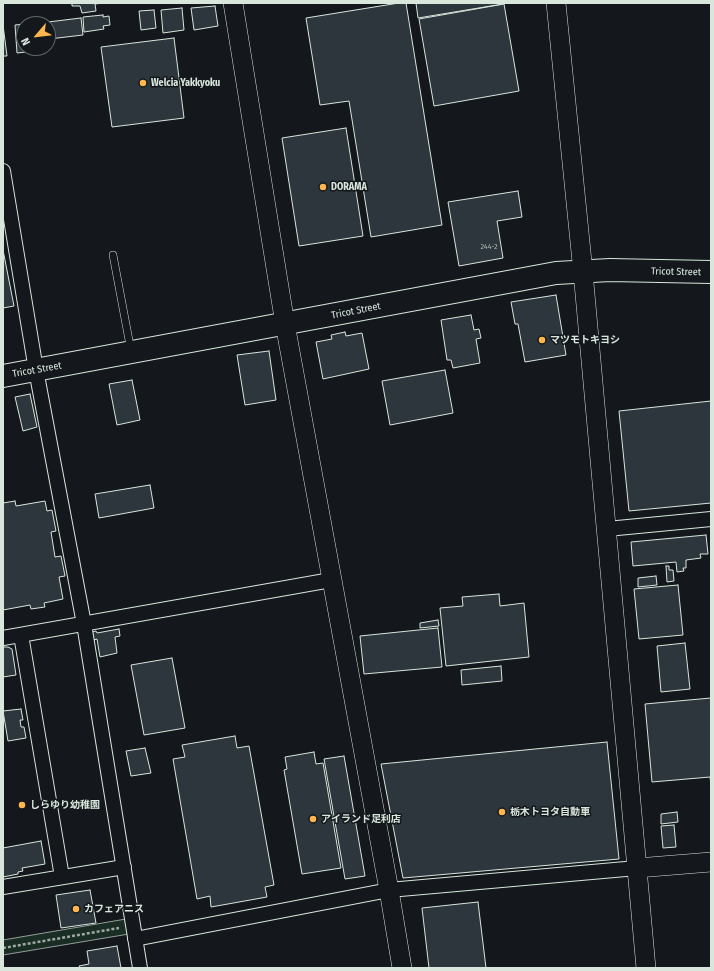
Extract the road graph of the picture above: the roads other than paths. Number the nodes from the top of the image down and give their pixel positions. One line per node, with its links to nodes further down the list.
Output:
1 (233, 3): 7 (street)
2 (556, 3): 5 (street)
3 (3, 171): 9 (street)
4 (113, 255): 8 (lane)
5 (583, 272): 6 (highway, Tricot Street); 7 (highway, Tricot Street); 12 (street)
6 (711, 272)
7 (285, 324): 8 (highway, Tricot Street); 13 (street)
8 (131, 353): 9 (highway, Tricot Street)
9 (36, 370): 10 (highway, Tricot Street); 14 (street)
10 (3, 376)
11 (711, 519): 12 (street)
12 (607, 529): 19 (street)
13 (331, 580): 14 (street); 22 (street)
14 (84, 624): 15 (street); 18 (street)
15 (21, 635): 16 (street); 20 (street)
16 (3, 638)
17 (711, 862): 19 (street)
18 (124, 867): 20 (street); 23 (street)
19 (637, 868): 22 (street); 26 (street)
20 (62, 877): 21 (street)
21 (3, 887)
22 (389, 890): 23 (street); 25 (street)
23 (135, 939): 24 (street)
24 (140, 968)
25 (402, 968)
26 (646, 968)

